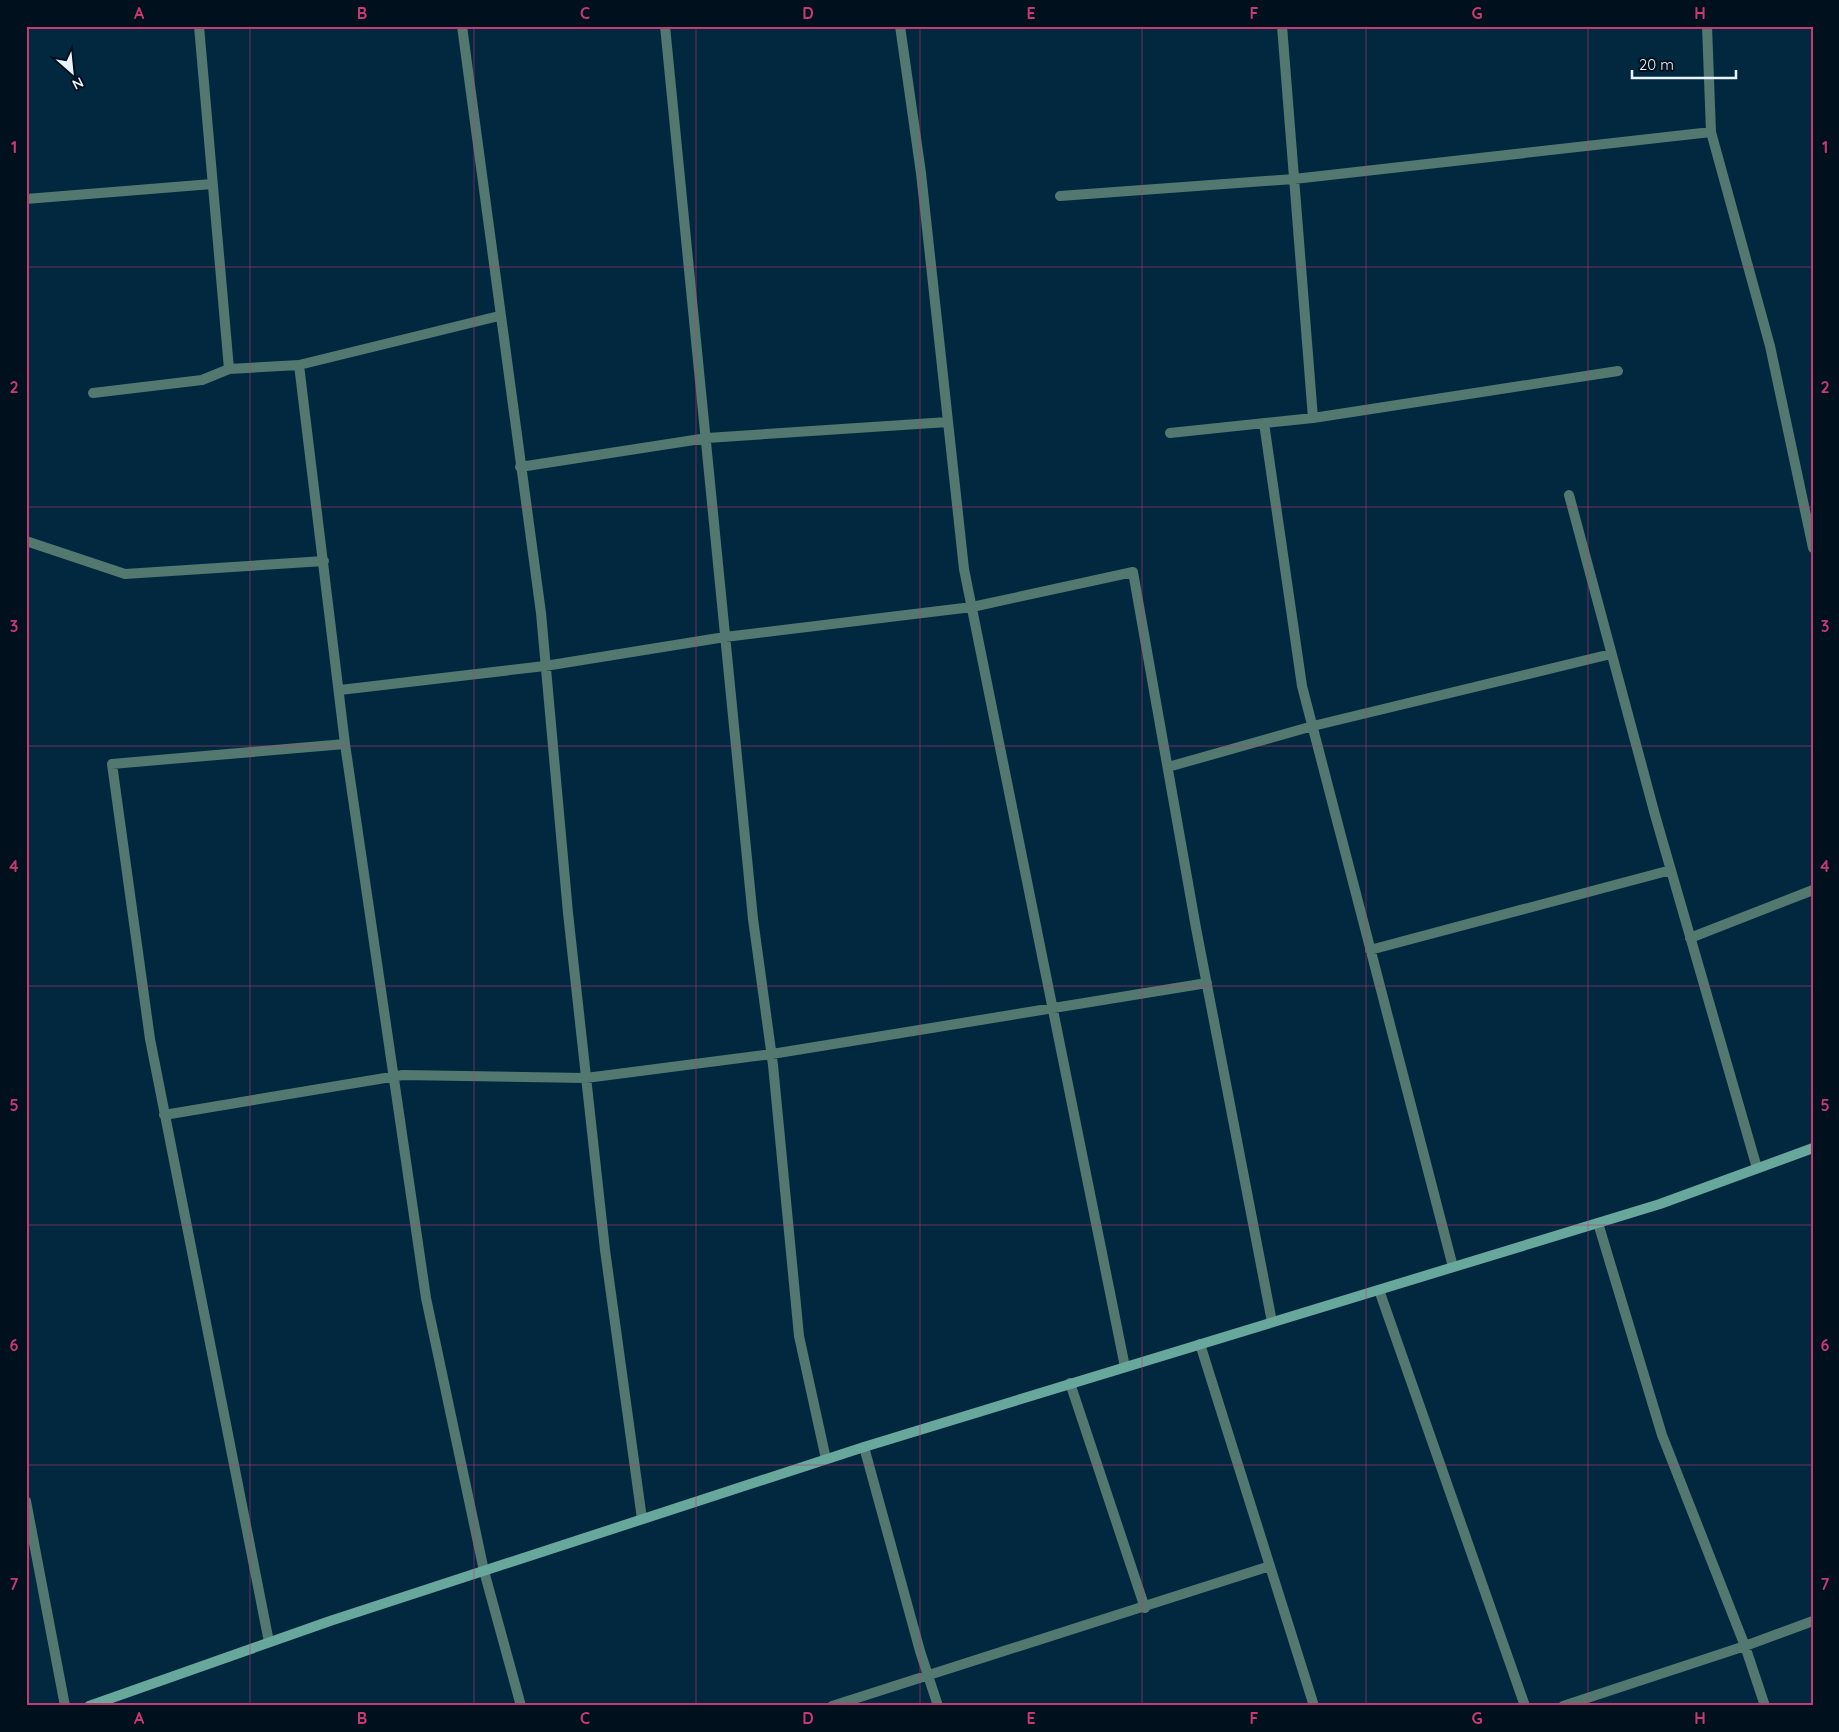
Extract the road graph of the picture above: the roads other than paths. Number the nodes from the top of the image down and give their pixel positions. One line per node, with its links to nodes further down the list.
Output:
1 (200, 26): 9 (street)
2 (462, 26): 12 (street)
3 (665, 26): 21 (street)
4 (900, 26): 18 (street)
5 (1282, 26): 8 (street)
6 (1707, 26): 7 (street)
7 (1711, 132): 8 (street); 25 (street)
8 (1294, 179): 10 (street); 17 (street)
9 (212, 184): 11 (street); 14 (street)
10 (1060, 196)
11 (26, 199)
12 (499, 316): 13 (street); 22 (street)
13 (299, 365): 14 (street); 27 (street)
14 (228, 369): 16 (street)
15 (1618, 371): 17 (street)
16 (93, 393)
17 (1313, 418): 19 (street)
18 (948, 422): 21 (street); 28 (street)
19 (1264, 423): 20 (street); 33 (street)
20 (1170, 433)
21 (706, 439): 22 (street); 29 (street)
22 (520, 467): 31 (street)
23 (1568, 495): 30 (street)
24 (26, 541): 27 (street)
25 (1812, 542): 26 (street)
26 (1813, 548)
27 (324, 561): 32 (street)
28 (972, 607): 29 (street); 35 (street); 41 (street)
29 (725, 637): 31 (street); 42 (street)
30 (1612, 654): 33 (street); 36 (street)
31 (545, 666): 32 (street); 44 (street)
32 (340, 690): 34 (street)
33 (1313, 726): 35 (street); 39 (street)
34 (345, 744): 43 (street); 45 (street)
35 (1168, 767): 40 (street)
36 (1671, 870): 38 (street); 39 (street)
37 (1813, 890): 38 (street)
38 (1690, 938): 47 (street)
39 (1370, 950): 49 (street)
40 (1207, 983): 41 (street); 51 (street)
41 (1052, 1010): 42 (street); 53 (street)
42 (772, 1054): 44 (street); 56 (street)
43 (394, 1077): 44 (street); 45 (street); 60 (street)
44 (586, 1078): 58 (street)
45 (164, 1115): 63 (street)
46 (1813, 1148): 47 (street)
47 (1757, 1168): 48 (street)
48 (1598, 1223): 49 (street); 64 (street)
49 (1453, 1267): 50 (street)
50 (1379, 1290): 51 (street); 72 (street)
51 (1272, 1322): 52 (street)
52 (1200, 1344): 53 (street); 59 (street)
53 (1125, 1367): 54 (street)
54 (1070, 1383): 55 (street); 61 (street)
55 (864, 1447): 56 (street); 65 (street)
56 (826, 1459): 58 (street)
57 (26, 1501): 66 (street)
58 (642, 1519): 60 (street)
59 (1270, 1566): 61 (street); 71 (street)
60 (484, 1571): 63 (street); 68 (street)
61 (1144, 1608): 65 (street)
62 (1813, 1621): 64 (street)
63 (269, 1642): 67 (street)
64 (1745, 1646): 73 (street); 74 (street)
65 (928, 1674): 69 (street); 70 (street)
66 (65, 1706)
67 (89, 1706)
68 (521, 1706)
69 (832, 1706)
70 (938, 1706)
71 (1314, 1706)
72 (1525, 1706)
73 (1563, 1706)
74 (1765, 1706)

